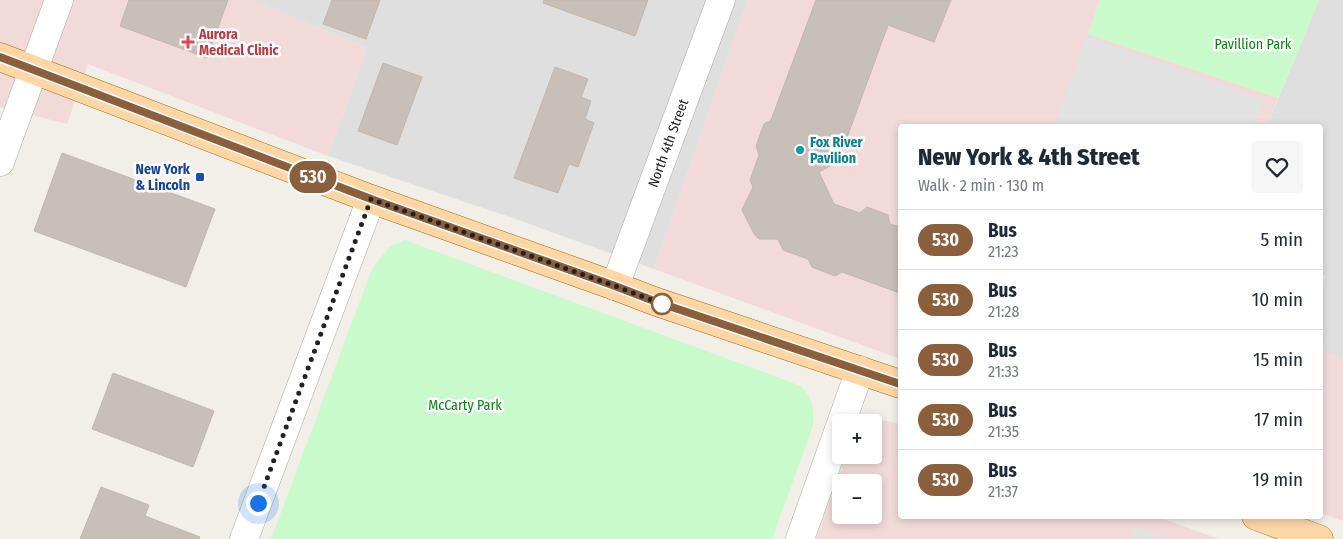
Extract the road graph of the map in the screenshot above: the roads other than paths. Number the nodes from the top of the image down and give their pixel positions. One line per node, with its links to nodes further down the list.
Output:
1 (59, 0): 4 (street)
2 (721, 0): 7 (street, North 4th Street)
3 (0, 57): 4 (main road)
4 (33, 69): 5 (street); 6 (main road)
5 (0, 162)
6 (371, 199): 7 (main road); 11 (street)
7 (615, 286): 8 (main road)
8 (860, 370): 9 (main road); 12 (street)
9 (898, 383)
10 (1264, 519): 13 (main road)
11 (244, 539)
12 (800, 539)
13 (1319, 539)

